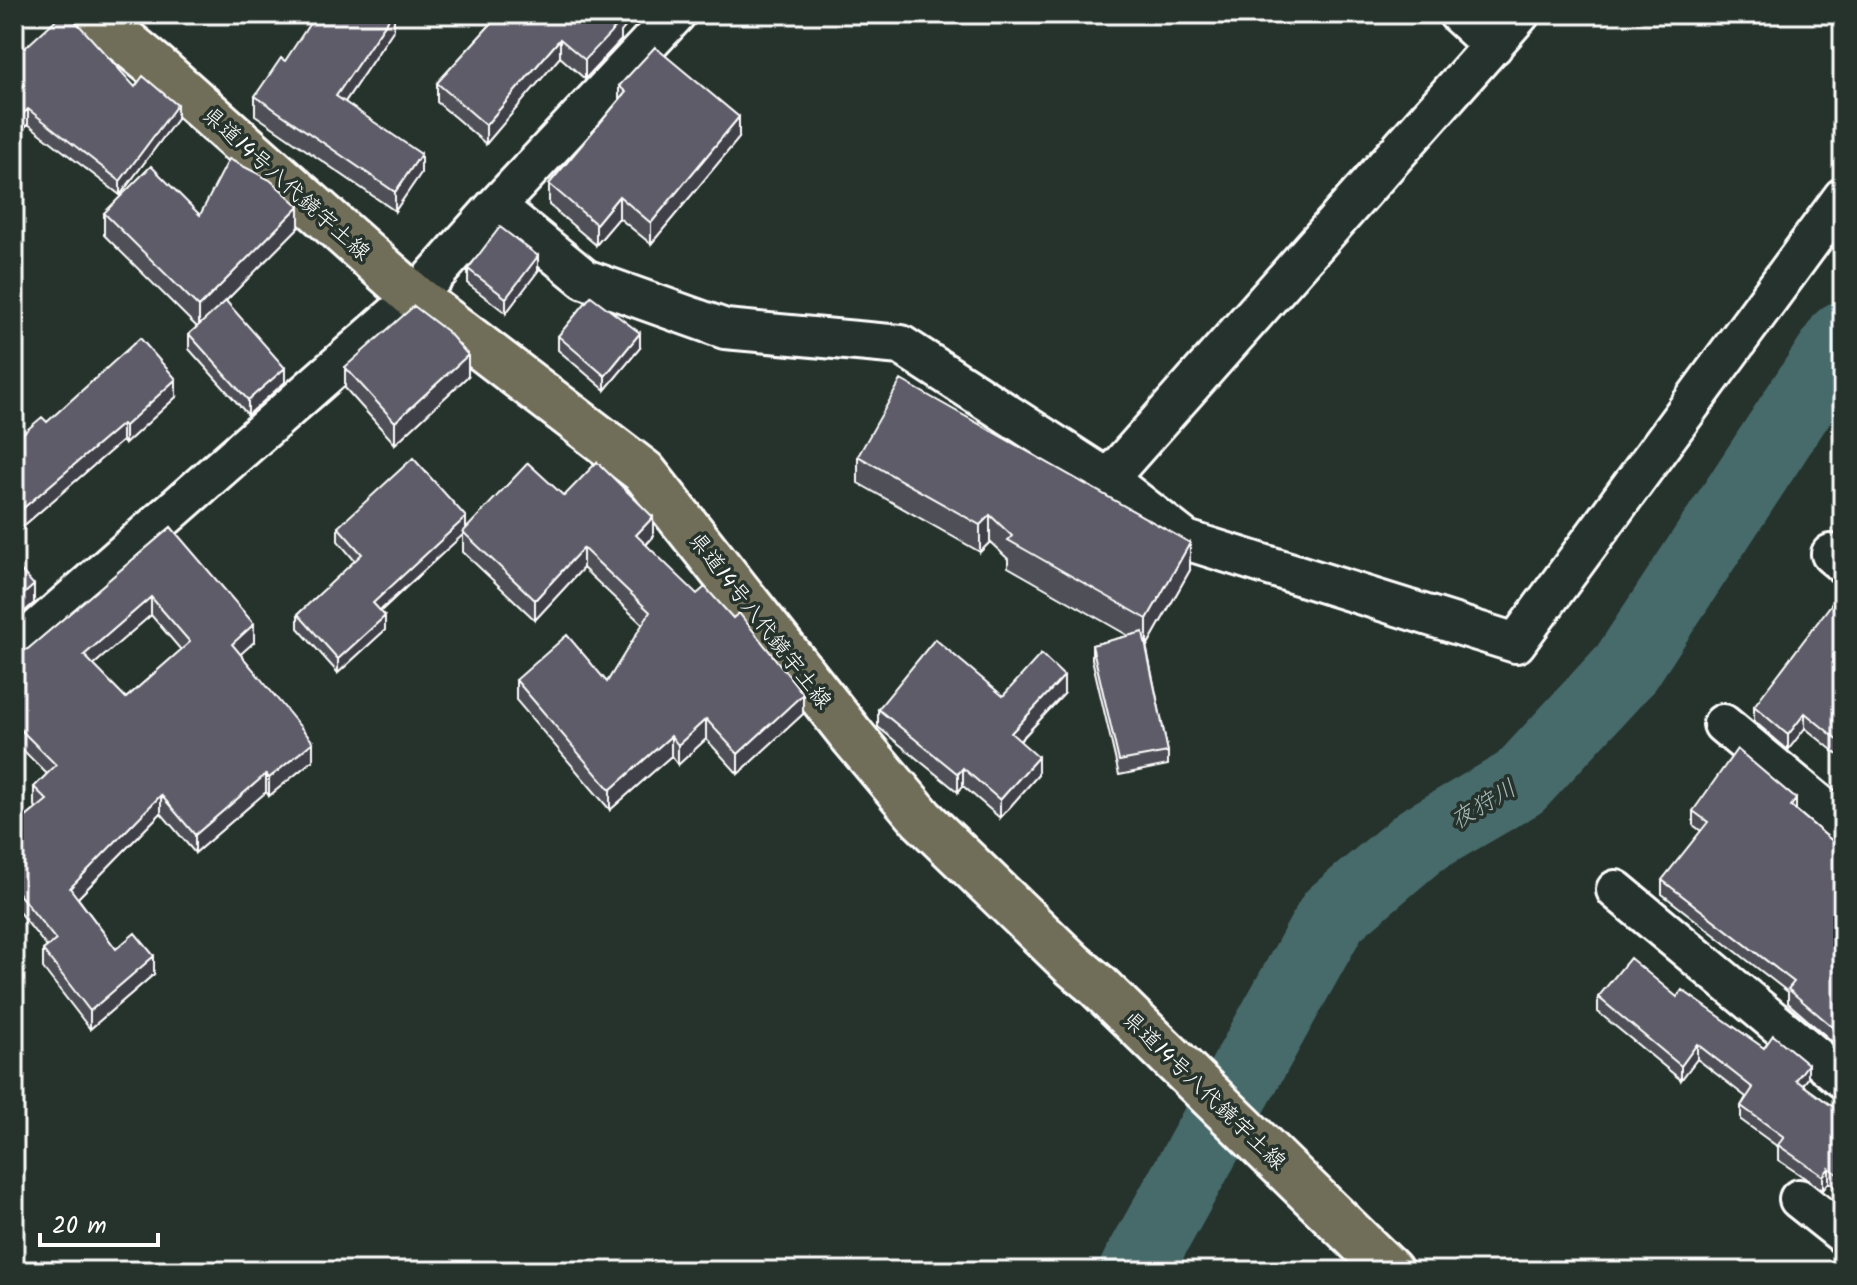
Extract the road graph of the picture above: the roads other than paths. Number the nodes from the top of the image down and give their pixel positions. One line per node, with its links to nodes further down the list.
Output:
1 (92, 14): 8 (main road, 県道14号八代鏡宇土線)
2 (676, 14): 7 (street)
3 (1458, 14): 5 (street)
4 (1520, 14): 5 (street)
5 (1493, 46): 9 (street)
6 (1843, 197): 9 (street)
7 (496, 206): 8 (street); 9 (street)
8 (415, 297): 10 (street); 17 (main road, 県道14号八代鏡宇土線)
9 (1108, 479)
10 (14, 650)
11 (1723, 724): 12 (street)
12 (1843, 824)
13 (1616, 890): 14 (street)
14 (1843, 1079)
15 (1799, 1199): 16 (street)
16 (1843, 1234)
17 (1390, 1271)

